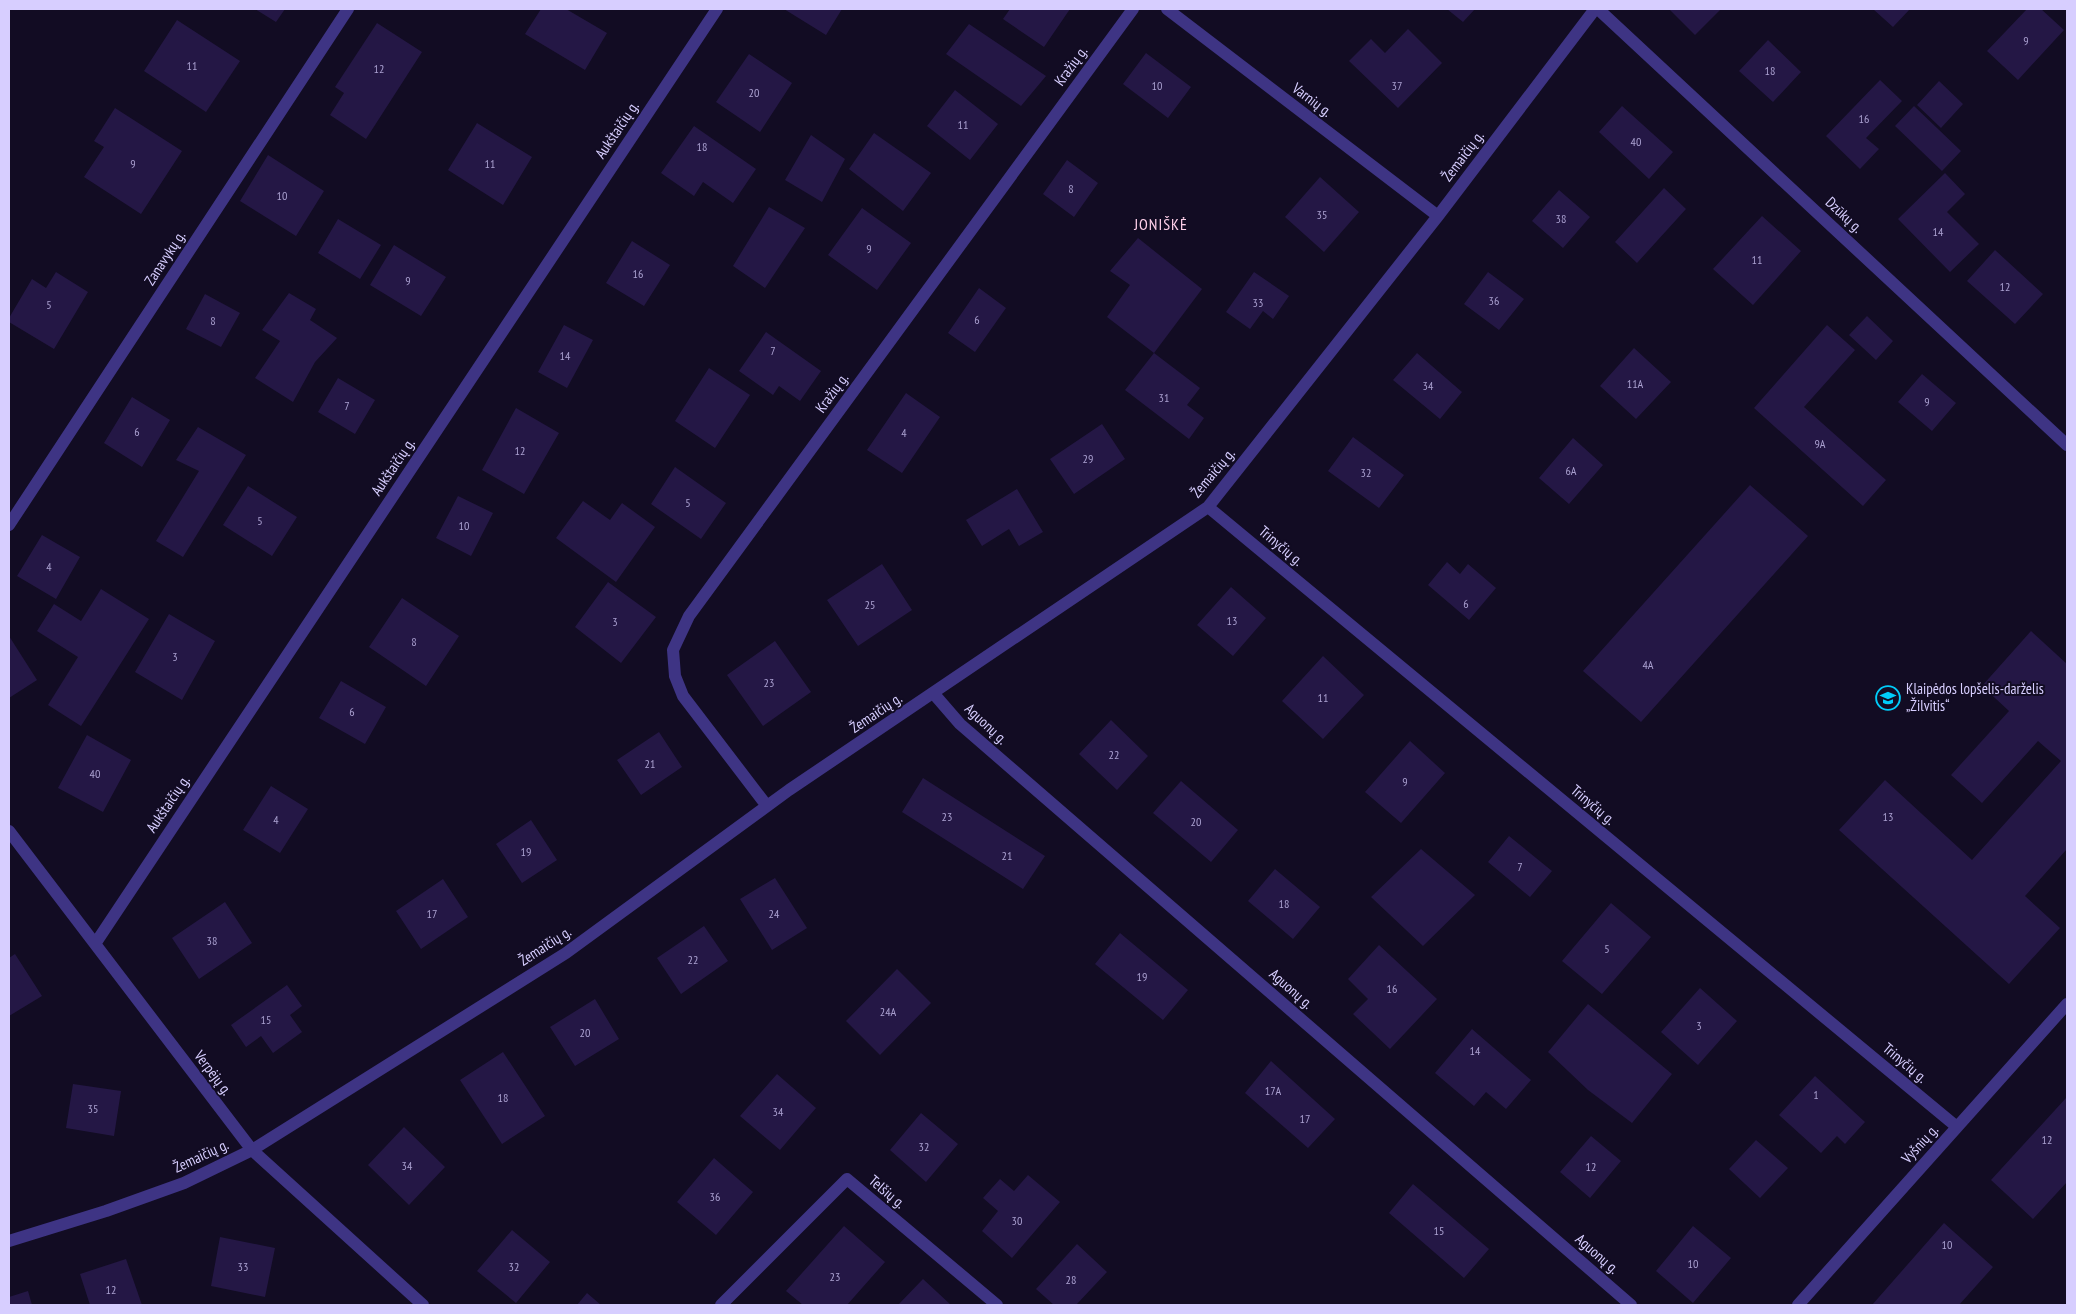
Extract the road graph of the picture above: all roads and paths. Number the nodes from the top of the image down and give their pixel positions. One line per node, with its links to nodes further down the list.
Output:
1 (348, 9): 9 (street, Zanavykų g.)
2 (717, 9): 13 (street, Aukštaičių g.)
3 (1133, 9): 11 (street, Kražių g.)
4 (1167, 9): 6 (street, Varnių g.)
5 (1596, 9): 6 (street, Žemaičių g.); 7 (street, Dzūkų g.)
6 (1438, 216): 8 (street, Žemaičių g.)
7 (2067, 445)
8 (1208, 507): 10 (street, Žemaičių g.); 15 (street, Trinyčių g.)
9 (9, 524)
10 (934, 694): 11 (street, Žemaičių g.); 21 (street, Aguonų g.)
11 (767, 806): 16 (street, Žemaičių g.)
12 (9, 831): 13 (street, Verpėjų g.)
13 (94, 944): 16 (street, Verpėjų g.)
14 (2067, 1004): 15 (street, Vyšnių g.)
15 (1957, 1127): 22 (street, Vyšnių g.)
16 (252, 1150): 17 (street, Žemaičių g.); 18 (street, Verpėjų g.)
17 (9, 1241)
18 (423, 1305)
19 (721, 1305): 20 (street, Telšių g.)
20 (998, 1305)
21 (1631, 1305)
22 (1798, 1305)

